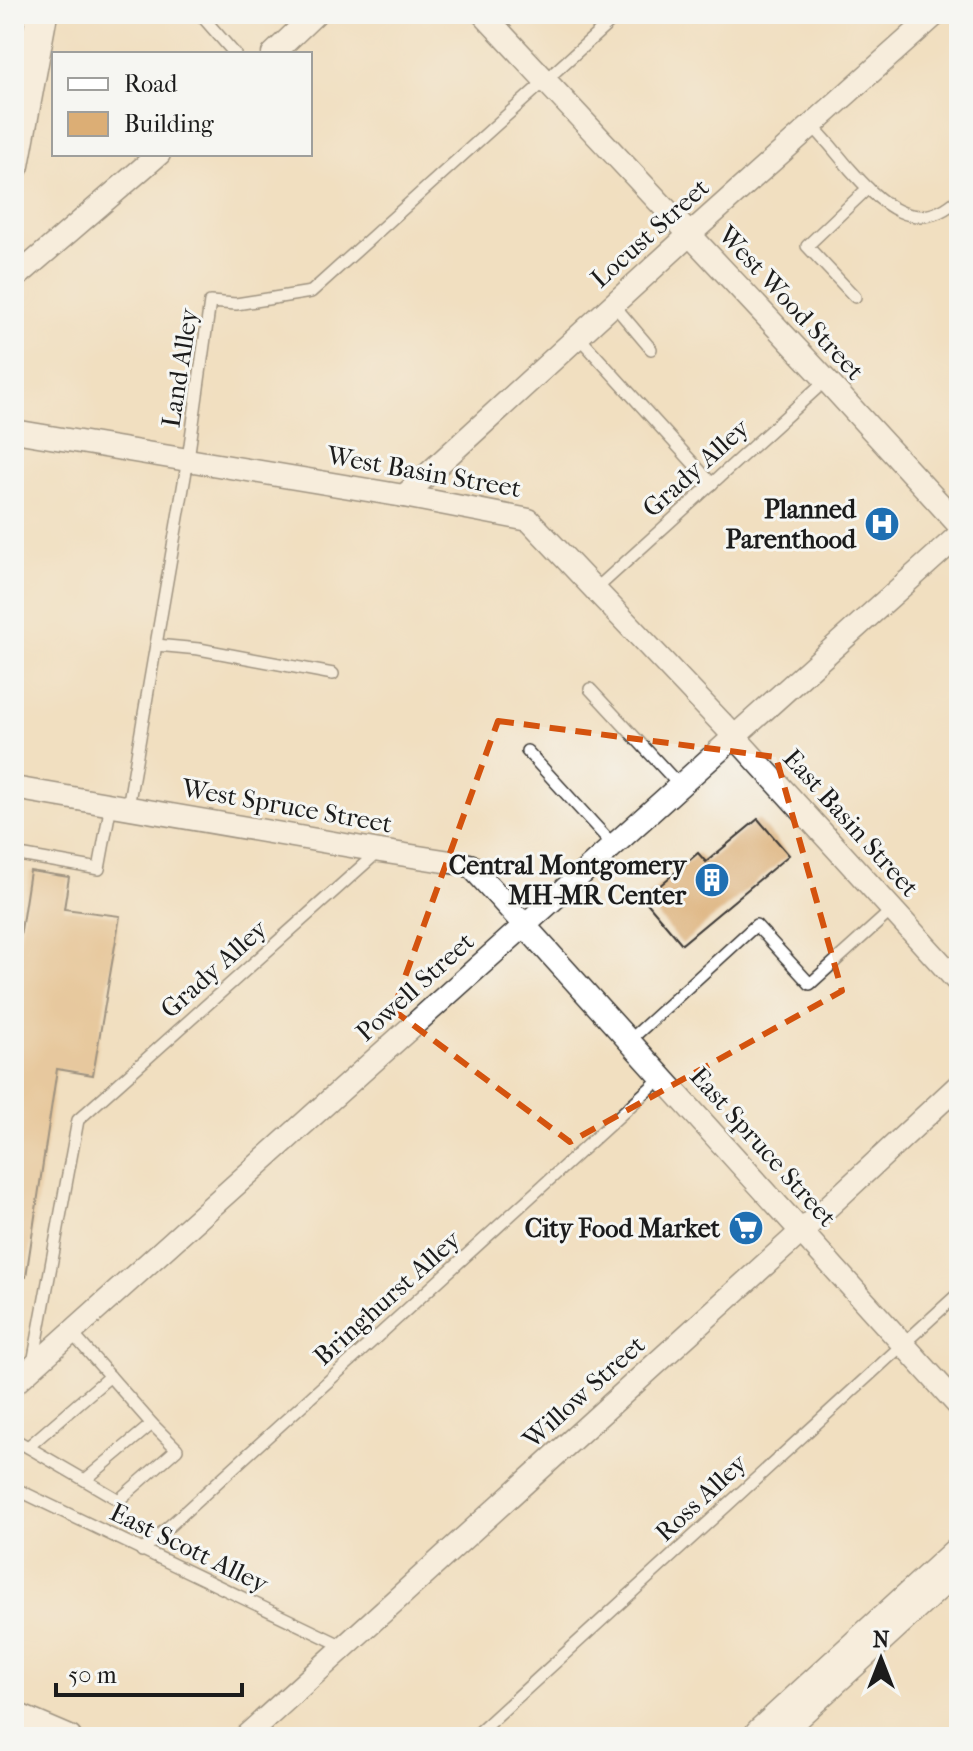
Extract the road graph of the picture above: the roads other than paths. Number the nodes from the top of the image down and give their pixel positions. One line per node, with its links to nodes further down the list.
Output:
1 (42, 14): 12 (street)
2 (200, 14): 7 (lane)
3 (315, 14): 8 (street)
4 (483, 14): 9 (street, West Wood Street)
5 (619, 14): 9 (lane, Land Alley)
6 (936, 14): 10 (street, Locust Street)
7 (233, 52)
8 (275, 52)
9 (545, 80): 15 (street, West Wood Street); 23 (lane, Land Alley)
10 (812, 125): 13 (lane); 15 (street, Locust Street)
11 (157, 156): 16 (street)
12 (14, 165)
13 (868, 188): 14 (lane); 17 (lane)
14 (959, 198)
15 (689, 235): 18 (street, Locust Street); 21 (street, West Wood Street)
16 (14, 279)
17 (855, 297)
18 (613, 304): 19 (street, Locust Street); 20 (lane)
19 (578, 336): 24 (lane); 25 (street, Locust Street)
20 (651, 349)
21 (826, 380): 24 (lane, Grady Alley); 26 (street, West Wood Street)
22 (14, 431): 23 (street, West Basin Street)
23 (188, 459): 25 (street, West Basin Street); 29 (lane, Land Alley)
24 (712, 484): 28 (lane, Grady Alley)
25 (404, 496): 28 (street, West Basin Street)
26 (959, 525)
27 (959, 535): 32 (street, Powell Street)
28 (596, 589): 32 (street, West Basin Street)
29 (156, 645): 30 (lane); 36 (lane, Land Alley)
30 (333, 674)
31 (590, 689): 34 (lane)
32 (735, 737): 34 (street, Powell Street); 40 (street, East Basin Street)
33 (527, 751): 37 (lane)
34 (680, 786): 37 (street, Powell Street)
35 (14, 788): 36 (street, West Spruce Street)
36 (119, 805): 38 (street, West Spruce Street); 39 (lane, Land Alley)
37 (614, 846): 41 (street, Powell Street)
38 (380, 851): 41 (street, West Spruce Street); 50 (lane, Grady Alley)
39 (14, 854)
40 (892, 910): 42 (street, East Basin Street); 43 (lane)
41 (525, 926): 43 (street, East Spruce Street); 48 (street, Powell Street)
42 (959, 983)
43 (628, 1042): 44 (street, East Spruce Street)
44 (661, 1078): 46 (street, East Spruce Street); 59 (lane, Bringhurst Alley)
45 (959, 1085): 46 (street, Willow Street)
46 (802, 1231): 49 (street, East Spruce Street); 61 (street, Willow Street)
47 (959, 1293): 49 (lane, Ross Alley)
48 (71, 1332): 50 (street, Powell Street); 51 (lane)
49 (903, 1343): 53 (street, East Spruce Street); 65 (lane, Ross Alley)
50 (33, 1367): 52 (street, Powell Street)
51 (110, 1376): 54 (lane); 56 (lane)
52 (14, 1384)
53 (959, 1406)
54 (152, 1424): 57 (lane); 57 (lane)
55 (14, 1439): 56 (lane)
56 (28, 1447): 57 (lane)
57 (85, 1480)
58 (14, 1488): 59 (lane, East Scott Alley)
59 (142, 1551): 61 (lane, East Scott Alley)
60 (959, 1558): 66 (highway)
61 (346, 1647): 64 (street, Willow Street)
62 (14, 1713): 63 (street)
63 (70, 1737)
64 (245, 1737)
65 (474, 1737)
66 (764, 1737)

